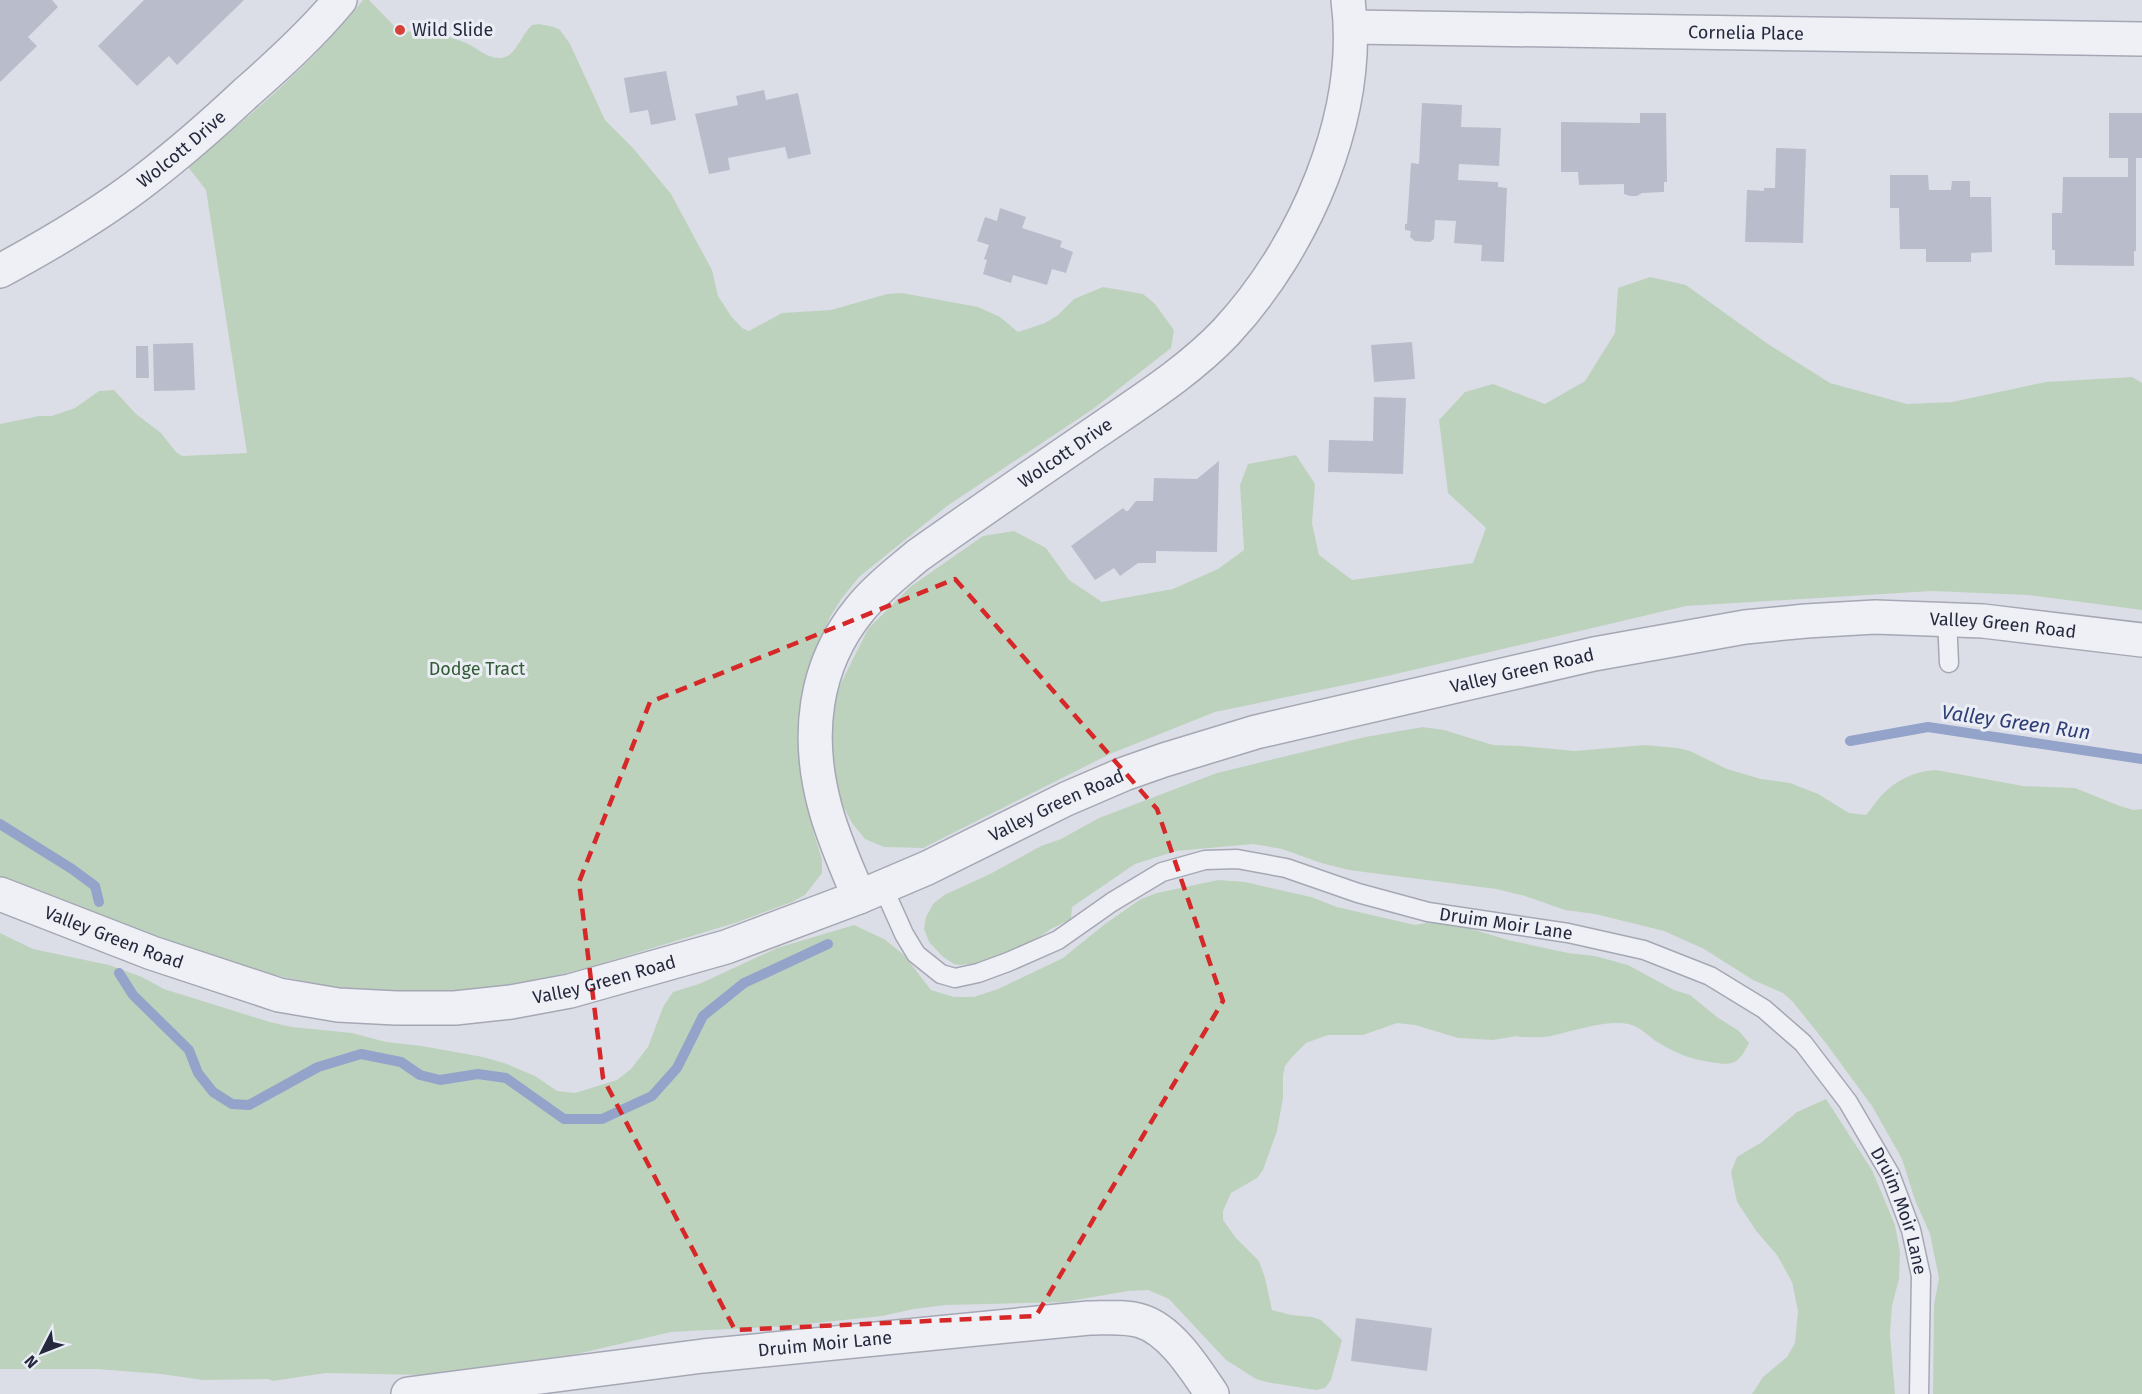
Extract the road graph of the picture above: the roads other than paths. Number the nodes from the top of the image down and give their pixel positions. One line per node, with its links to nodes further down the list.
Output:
1 (340, 0): 4 (street, Wolcott Drive)
2 (1350, 14): 3 (street, Cornelia Place); 8 (street, Wolcott Drive)
3 (2142, 39)
4 (0, 272)
5 (1947, 618): 6 (street, Valley Green Road); 7 (lane); 8 (street, Valley Green Road)
6 (2142, 640)
7 (1950, 663)
8 (871, 892): 9 (street, Valley Green Road); 12 (lane, Druim Moir Lane)
9 (0, 894)
10 (408, 1394): 11 (street, Druim Moir Lane)
11 (1212, 1394)
12 (1919, 1394)

